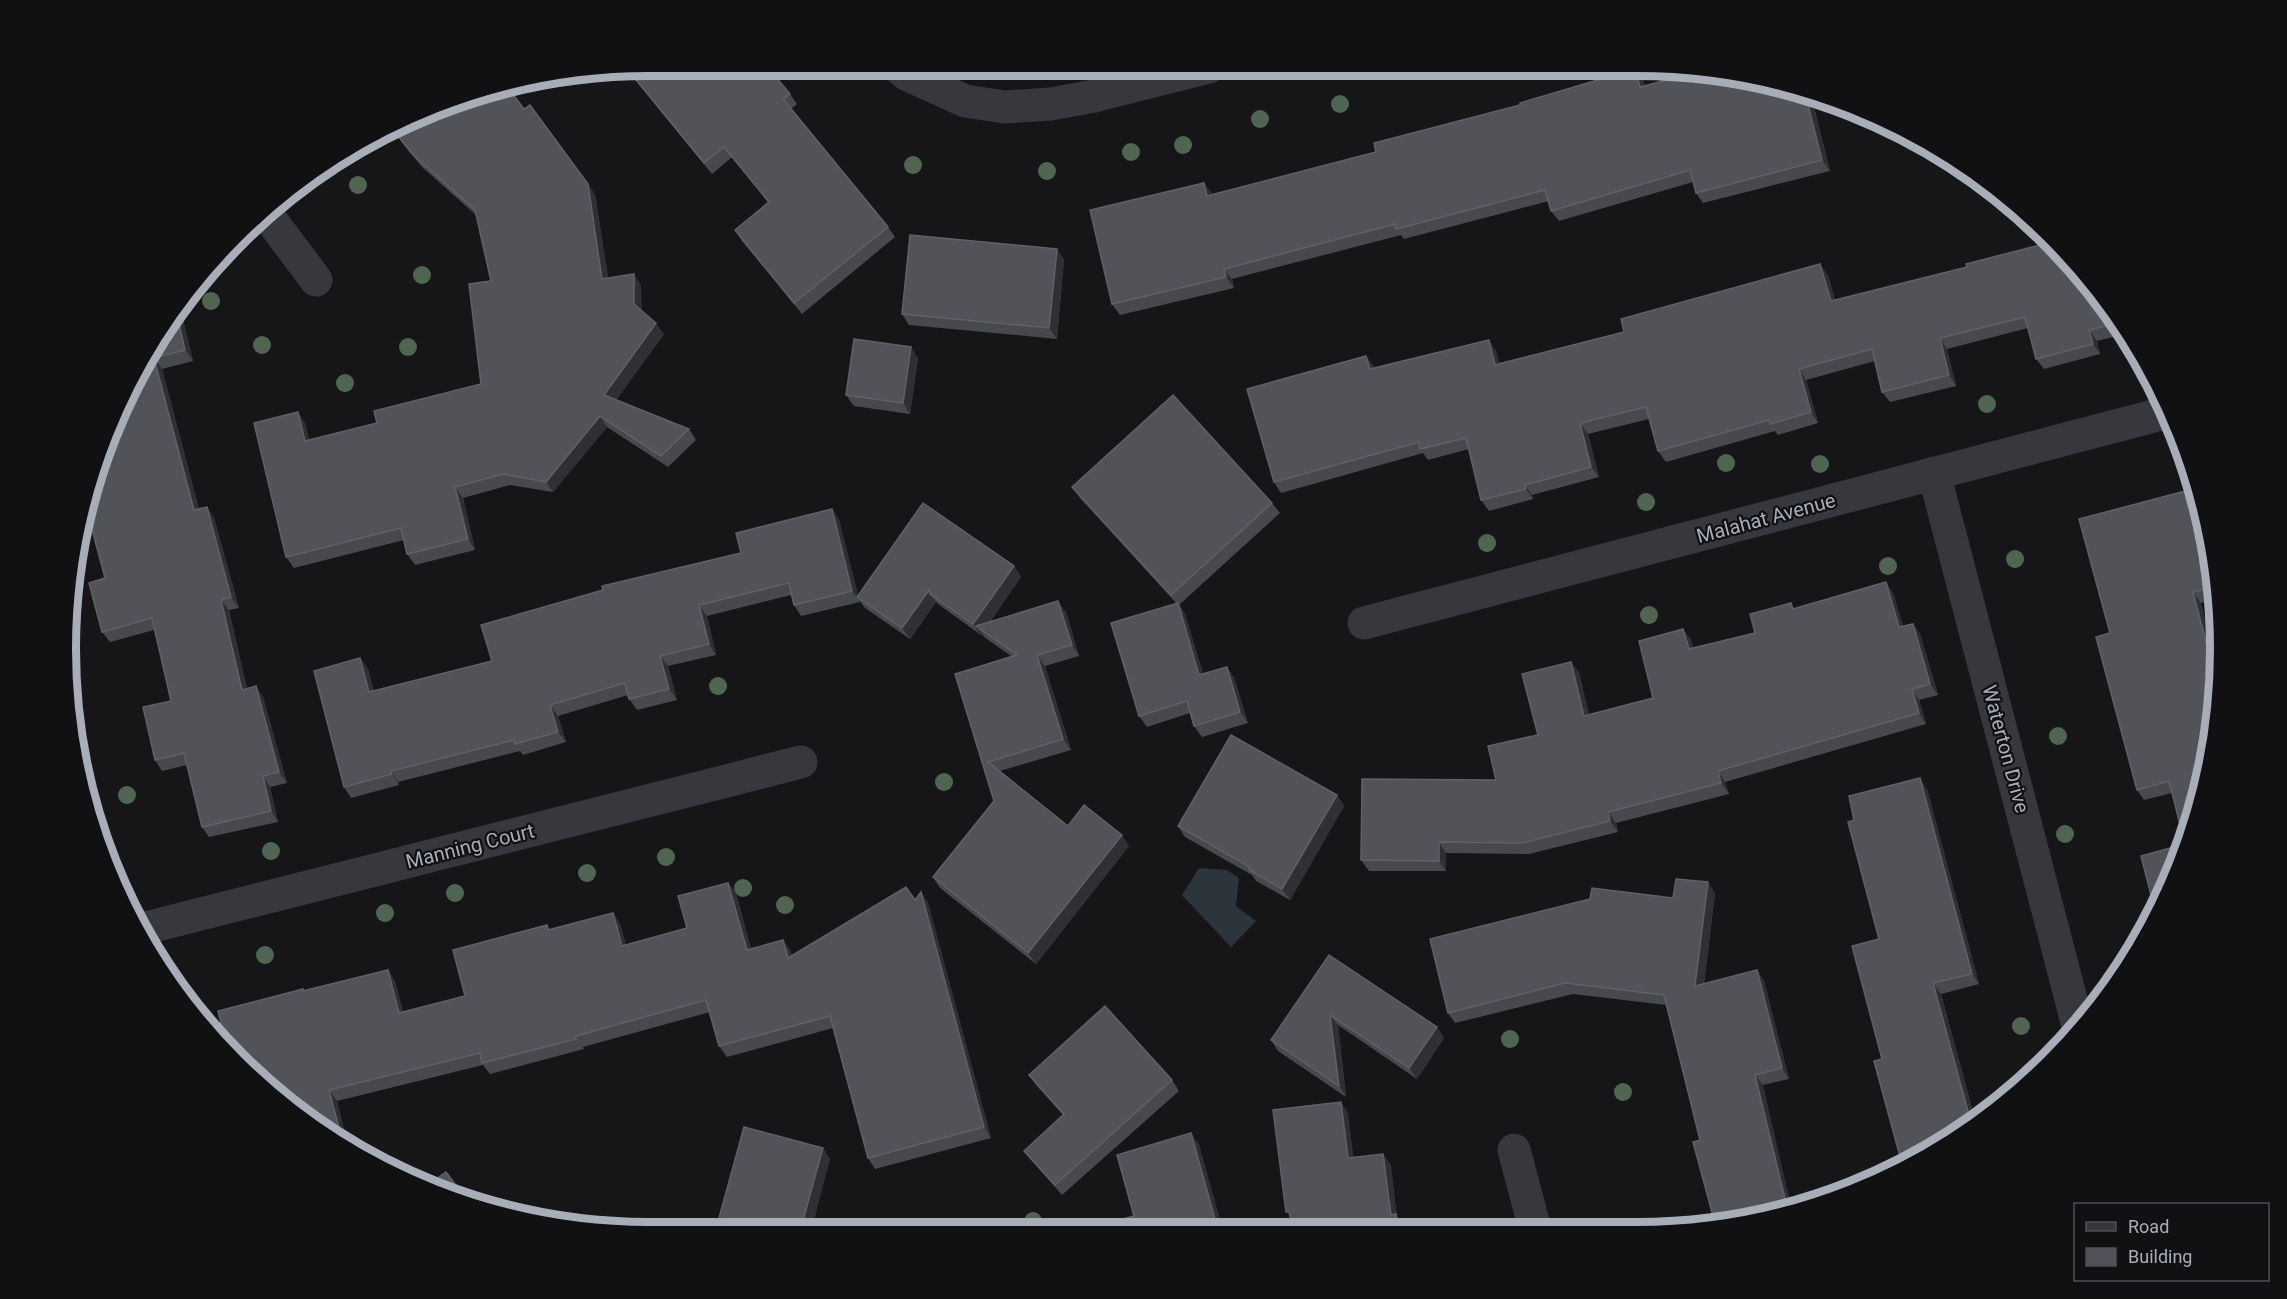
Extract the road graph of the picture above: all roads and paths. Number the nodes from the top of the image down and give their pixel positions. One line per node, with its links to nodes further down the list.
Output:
1 (911, 76): 2 (street)
2 (1173, 76)
3 (271, 220): 4 (street)
4 (316, 280)
5 (2160, 414): 6 (street, Malahat Avenue)
6 (1934, 473): 7 (street, Malahat Avenue); 10 (street, Waterton Drive)
7 (1364, 623)
8 (801, 762): 9 (street, Manning Court)
9 (149, 927)
10 (2076, 1018)
11 (1514, 1150): 12 (street)
12 (1533, 1222)

